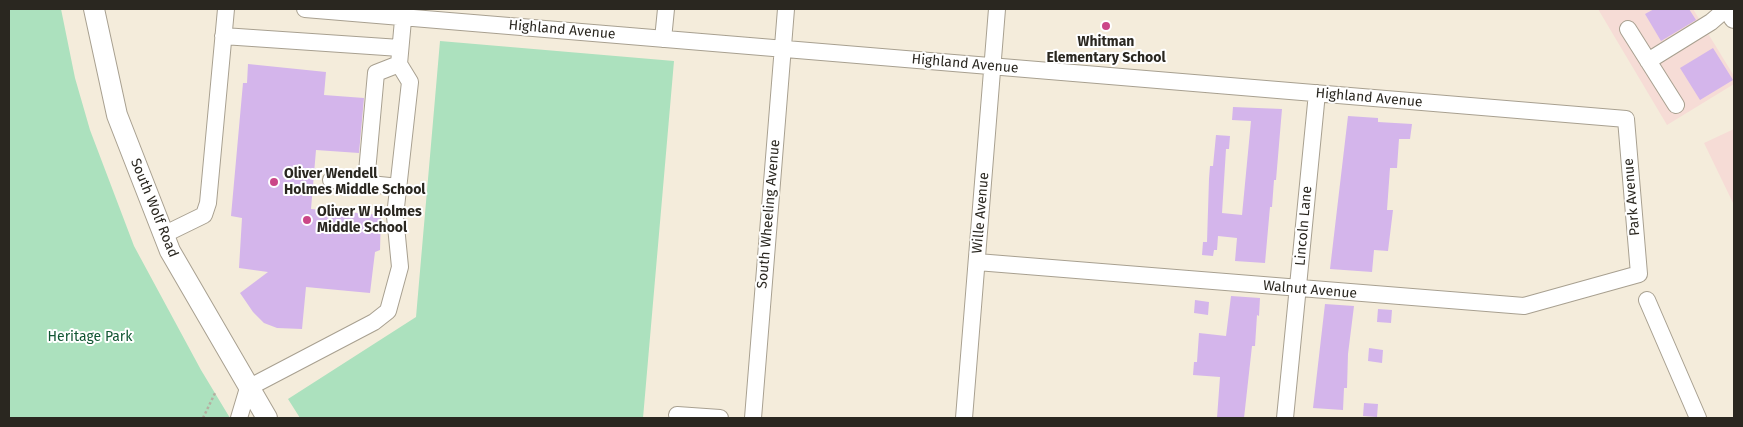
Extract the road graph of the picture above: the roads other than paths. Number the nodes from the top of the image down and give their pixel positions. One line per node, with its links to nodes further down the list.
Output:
1 (94, 9): 23 (main road, South Wolf Road)
2 (226, 9): 11 (street)
3 (305, 9): 8 (street, Highland Avenue)
4 (666, 9): 12 (street)
5 (786, 9): 13 (street, South Wheeling Avenue)
6 (997, 9): 16 (street, Wille Avenue)
7 (1728, 9): 9 (main road); 15 (street)
8 (404, 13): 12 (street, Highland Avenue); 14 (street)
9 (1734, 18)
10 (1628, 30): 15 (street)
11 (223, 36): 14 (street); 23 (street)
12 (663, 39): 13 (street, Highland Avenue)
13 (782, 49): 16 (street, Highland Avenue); 33 (street, South Wheeling Avenue)
14 (400, 56): 21 (street); 22 (street)
15 (1648, 61): 18 (street)
16 (993, 66): 17 (street, Highland Avenue); 24 (street, Wille Avenue)
17 (1317, 93): 19 (street, Highland Avenue); 26 (street, Lincoln Lane)
18 (1676, 105)
19 (1626, 119): 25 (street, Park Avenue)
20 (331, 180): 21 (street)
21 (366, 183): 22 (street)
22 (399, 187): 28 (street)
23 (163, 235): 28 (main road, South Wolf Road)
24 (977, 262): 26 (street, Walnut Avenue); 34 (street, Wille Avenue)
25 (1639, 274): 26 (street, Walnut Avenue)
26 (1299, 289): 35 (street, Lincoln Lane)
27 (1647, 300): 36 (street)
28 (248, 388): 30 (street); 31 (main road, South Wolf Road)
29 (677, 415): 32 (street)
30 (239, 418)
31 (267, 418)
32 (720, 418)
33 (753, 418)
34 (964, 418)
35 (1285, 418)
36 (1698, 418)

